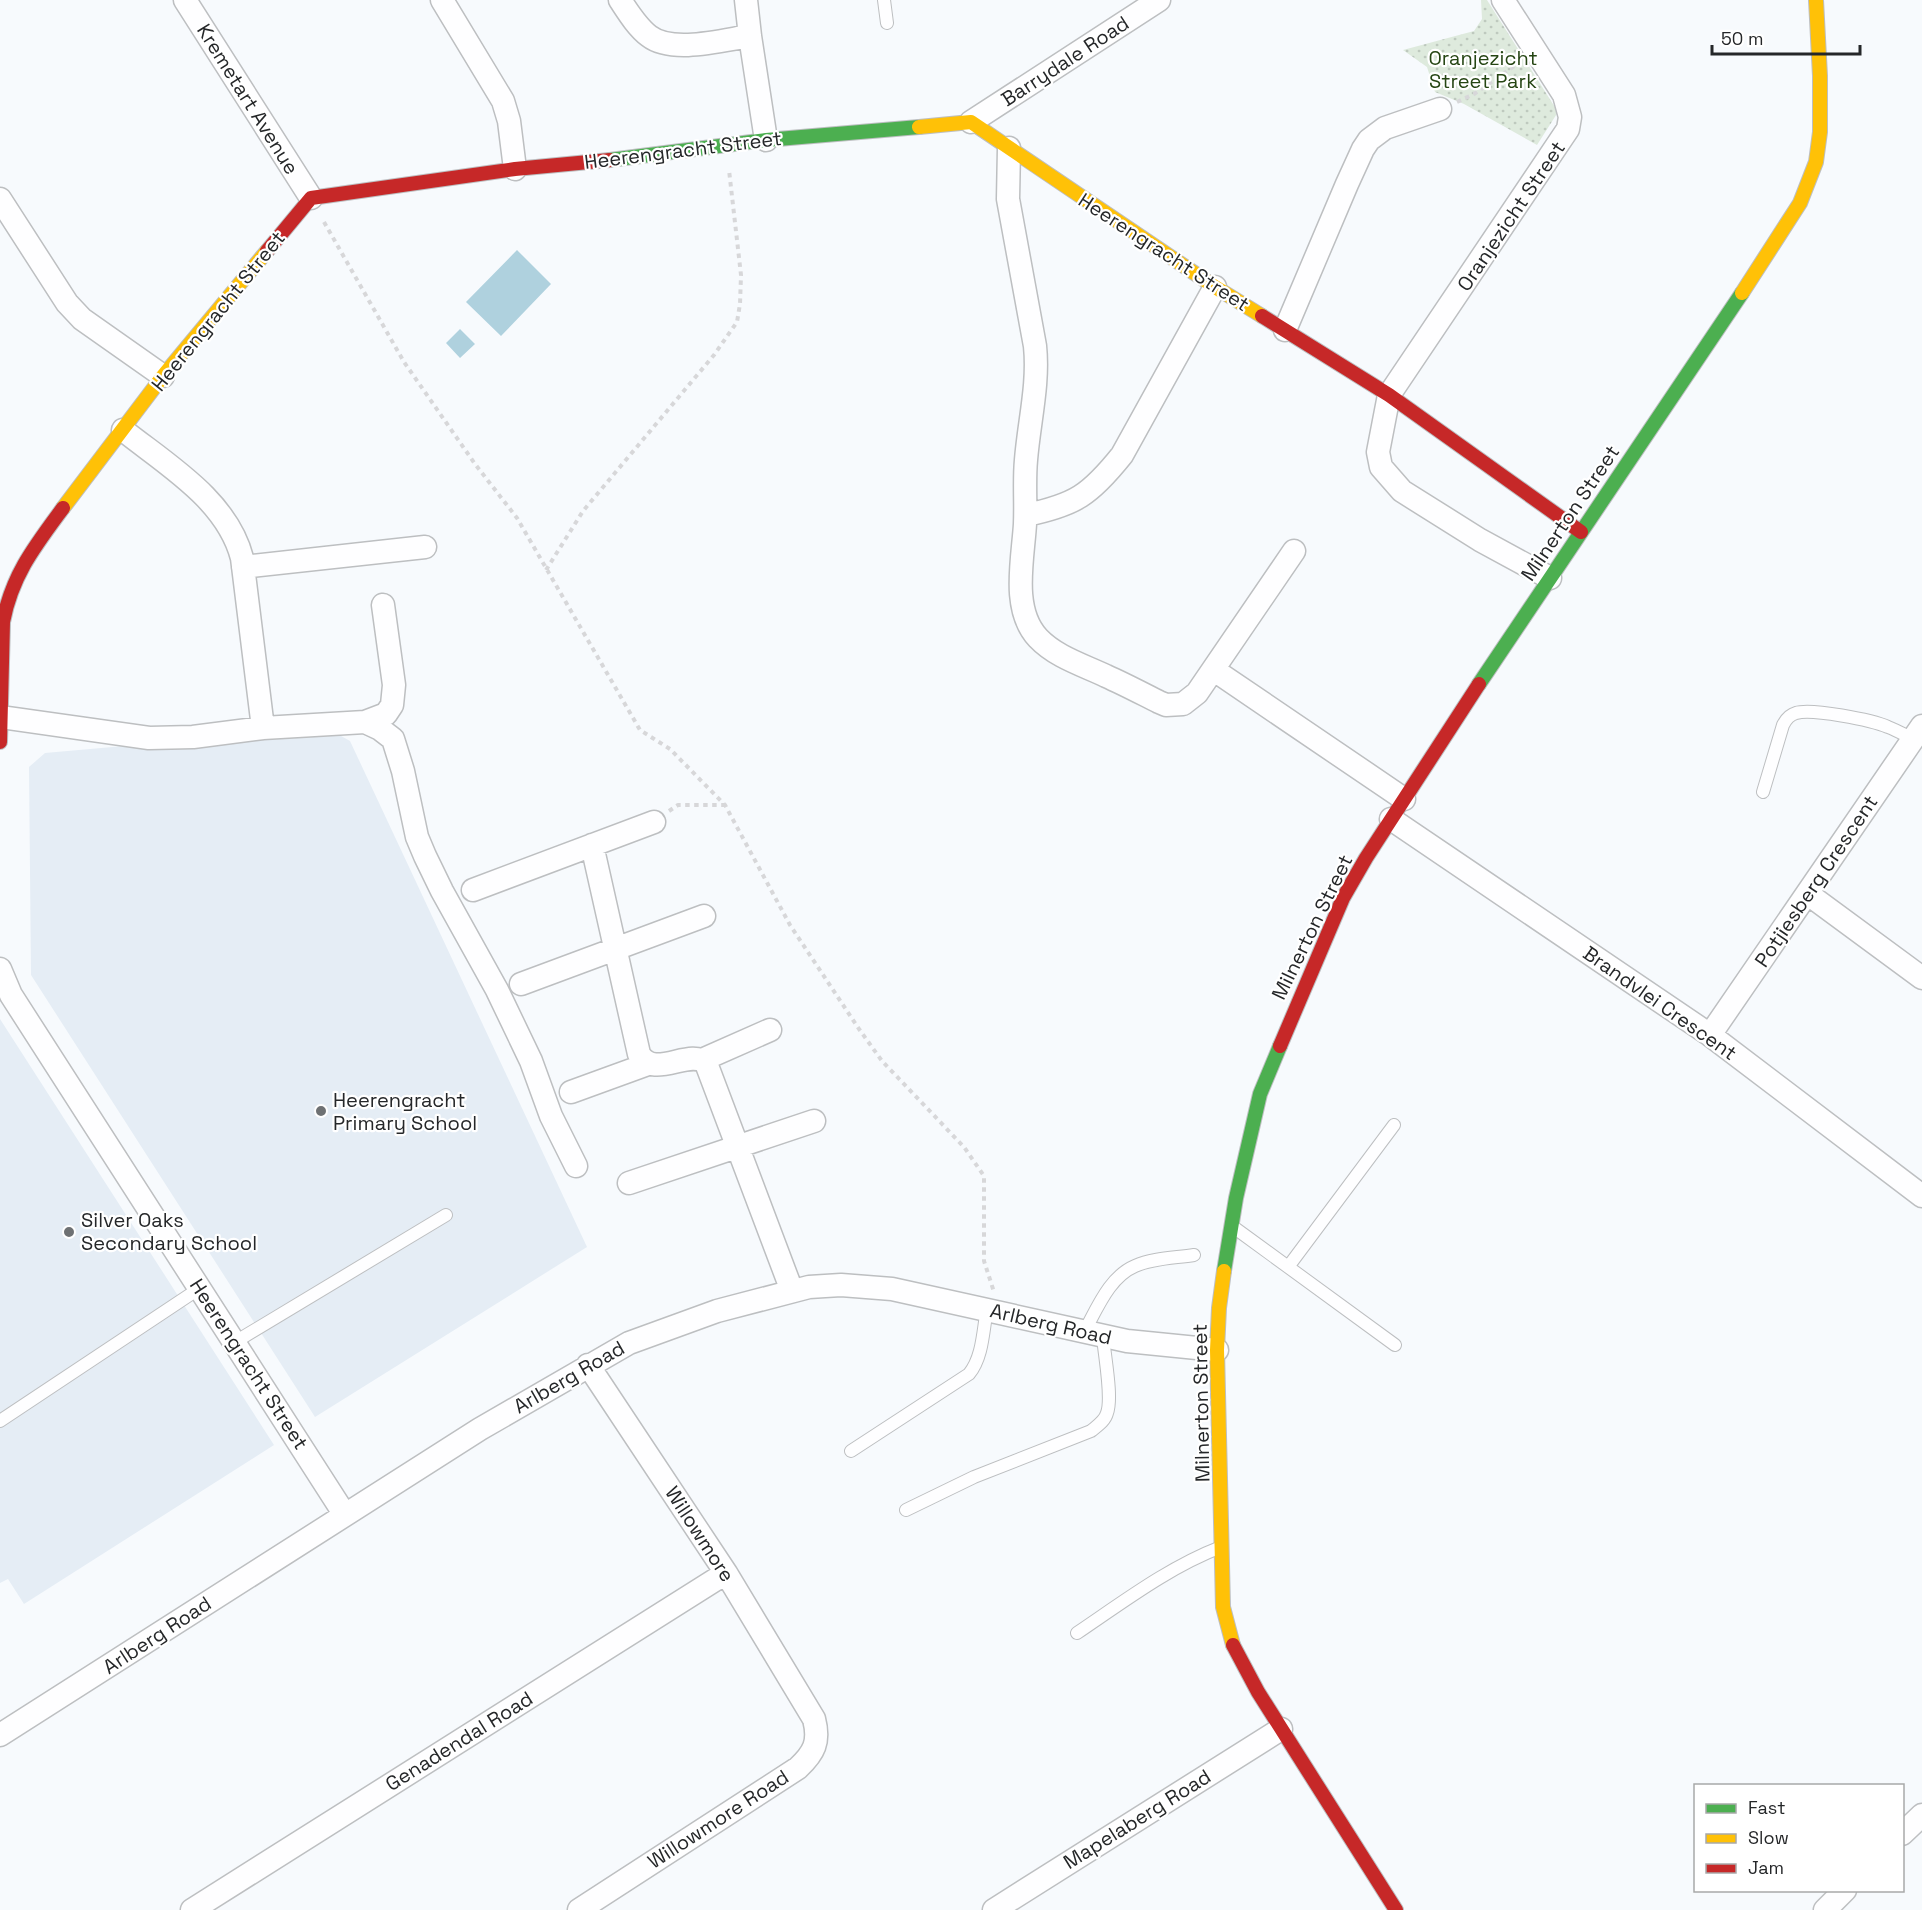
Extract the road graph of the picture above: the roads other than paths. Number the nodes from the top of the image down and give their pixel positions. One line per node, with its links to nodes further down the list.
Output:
1 (185, 0): 16 (street, Kremetart Avenue)
2 (442, 0): 15 (street)
3 (620, 0): 10 (street)
4 (746, 0): 10 (street)
5 (884, 0): 9 (lane)
6 (1160, 0): 12 (street, Barrydale Road)
7 (1503, 0): 21 (street, Oranjezicht Street)
8 (1816, 0): 24 (street, Milnerton Street)
9 (887, 23)
10 (750, 36): 13 (street)
11 (1440, 109): 19 (street)
12 (971, 122): 13 (street, Heerengracht Street); 14 (street, Heerengracht Street)
13 (766, 140): 15 (street, Heerengracht Street)
14 (1009, 148): 18 (street, Heerengracht Street); 23 (street)
15 (515, 169): 16 (street, Heerengracht Street)
16 (311, 198): 20 (street, Heerengracht Street)
17 (0, 199): 20 (street)
18 (1215, 287): 19 (street, Heerengracht Street); 23 (street)
19 (1285, 330): 21 (street, Heerengracht Street)
20 (163, 376): 22 (street, Heerengracht Street)
21 (1389, 394): 24 (street, Heerengracht Street); 28 (street)
22 (123, 430): 27 (street); 31 (street, Heerengracht Street)
23 (1026, 515): 30 (street)
24 (1581, 532): 28 (street, Milnerton Street)
25 (425, 547): 27 (street)
26 (1294, 551): 30 (street)
27 (243, 567): 33 (street)
28 (1550, 578): 37 (street, Milnerton Street)
29 (383, 605): 32 (street)
30 (1214, 670): 37 (street)
31 (0, 717): 33 (street); 35 (street, Heerengracht Street)
32 (365, 722): 33 (street); 56 (street)
33 (263, 728)
34 (1917, 733): 36 (lane); 42 (street, Potjiesberg Crescent)
35 (0, 742)
36 (1763, 792)
37 (1404, 799): 38 (street, Milnerton Street)
38 (1391, 819): 49 (street, Brandvlei Crescent); 60 (street, Milnerton Street)
39 (654, 822): 40 (street)
40 (592, 845): 41 (street); 44 (street)
41 (473, 890)
42 (1808, 894): 46 (street); 49 (street, Potjiesberg Crescent)
43 (704, 916): 44 (street)
44 (615, 949): 47 (street); 51 (street)
45 (0, 969): 63 (street, Heerengracht Street)
46 (1922, 978)
47 (521, 984)
48 (770, 1029): 50 (street)
49 (1710, 1035): 58 (street, Brandvlei Crescent)
50 (702, 1060): 51 (street); 55 (street)
51 (648, 1064): 52 (street)
52 (571, 1092)
53 (814, 1121): 55 (street)
54 (1394, 1125): 62 (lane)
55 (738, 1147): 57 (street); 64 (street)
56 (576, 1166)
57 (629, 1183)
58 (1922, 1196)
59 (446, 1215): 67 (lane)
60 (1231, 1226): 62 (lane); 69 (street, Milnerton Street)
61 (1194, 1255): 66 (lane)
62 (1288, 1267): 68 (lane)
63 (201, 1288): 67 (street, Heerengracht Street); 71 (lane)
64 (792, 1291): 65 (street, Arlberg Road); 70 (street, Arlberg Road)
65 (994, 1310): 66 (street, Arlberg Road); 72 (lane)
66 (1094, 1334): 69 (street, Arlberg Road); 73 (lane)
67 (235, 1342): 74 (street, Heerengracht Street)
68 (1395, 1345)
69 (1217, 1350): 75 (street, Milnerton Street)
70 (588, 1365): 74 (street, Arlberg Road); 76 (street, Willowmore)
71 (0, 1421)
72 (851, 1451)
73 (906, 1510)
74 (345, 1515): 80 (street, Arlberg Road)
75 (1222, 1547): 77 (lane); 79 (street, Milnerton Street)
76 (726, 1573): 78 (street, Willowmore); 84 (street, Genadendal Road)
77 (1077, 1633)
78 (806, 1706): 85 (street, Willowmore Road)
79 (1281, 1729): 86 (street, Mapelaberg Road); 87 (street, Milnerton Street)
80 (0, 1735)
81 (1922, 1815): 82 (street)
82 (1904, 1832)
83 (1843, 1892): 88 (street)
84 (192, 1910)
85 (579, 1910)
86 (994, 1910)
87 (1396, 1910)
88 (1825, 1910)

